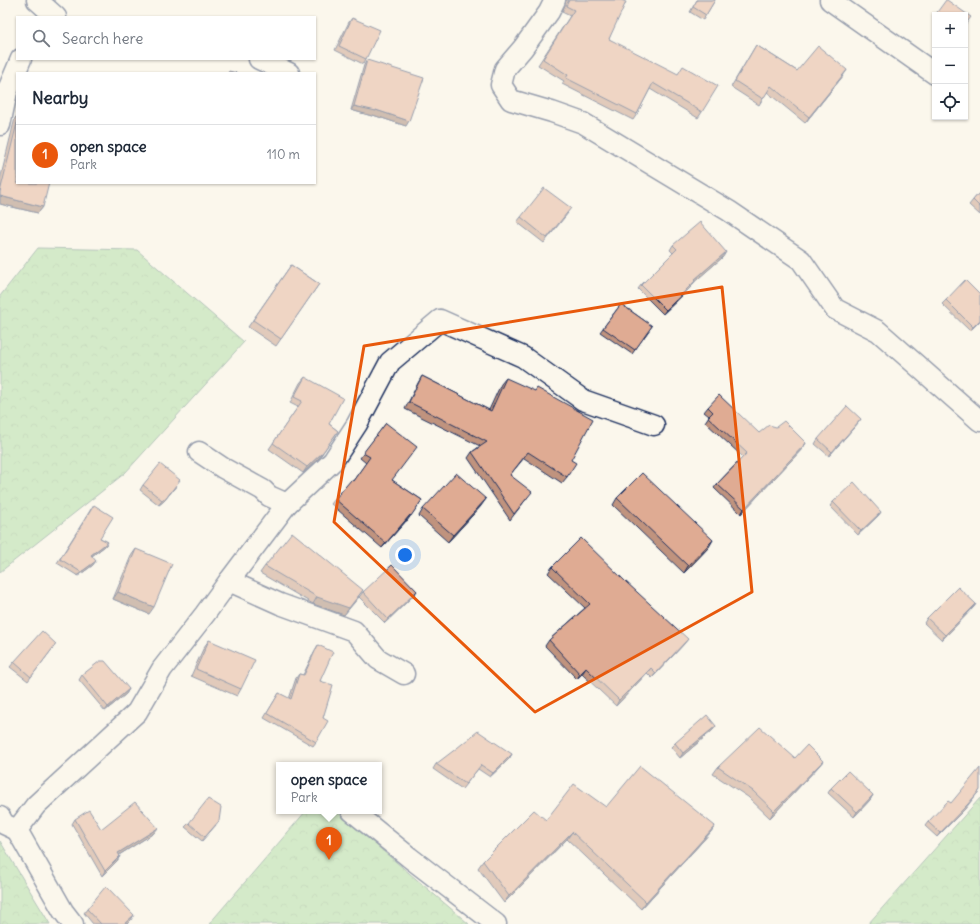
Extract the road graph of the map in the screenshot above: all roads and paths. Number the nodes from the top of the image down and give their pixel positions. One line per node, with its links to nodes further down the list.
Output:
1 (555, 0): 8 (street)
2 (830, 0): 6 (street)
3 (21, 60): 7 (street)
4 (261, 60): 5 (street)
5 (287, 72)
6 (932, 72)
7 (0, 125)
8 (980, 421)
9 (654, 424): 11 (street)
10 (199, 452): 11 (street)
11 (287, 504): 12 (street)
12 (229, 581): 13 (street); 16 (street)
13 (404, 674)
14 (356, 814): 18 (street)
15 (0, 817): 16 (street)
16 (17, 830): 17 (street)
17 (73, 924)
18 (496, 924)

